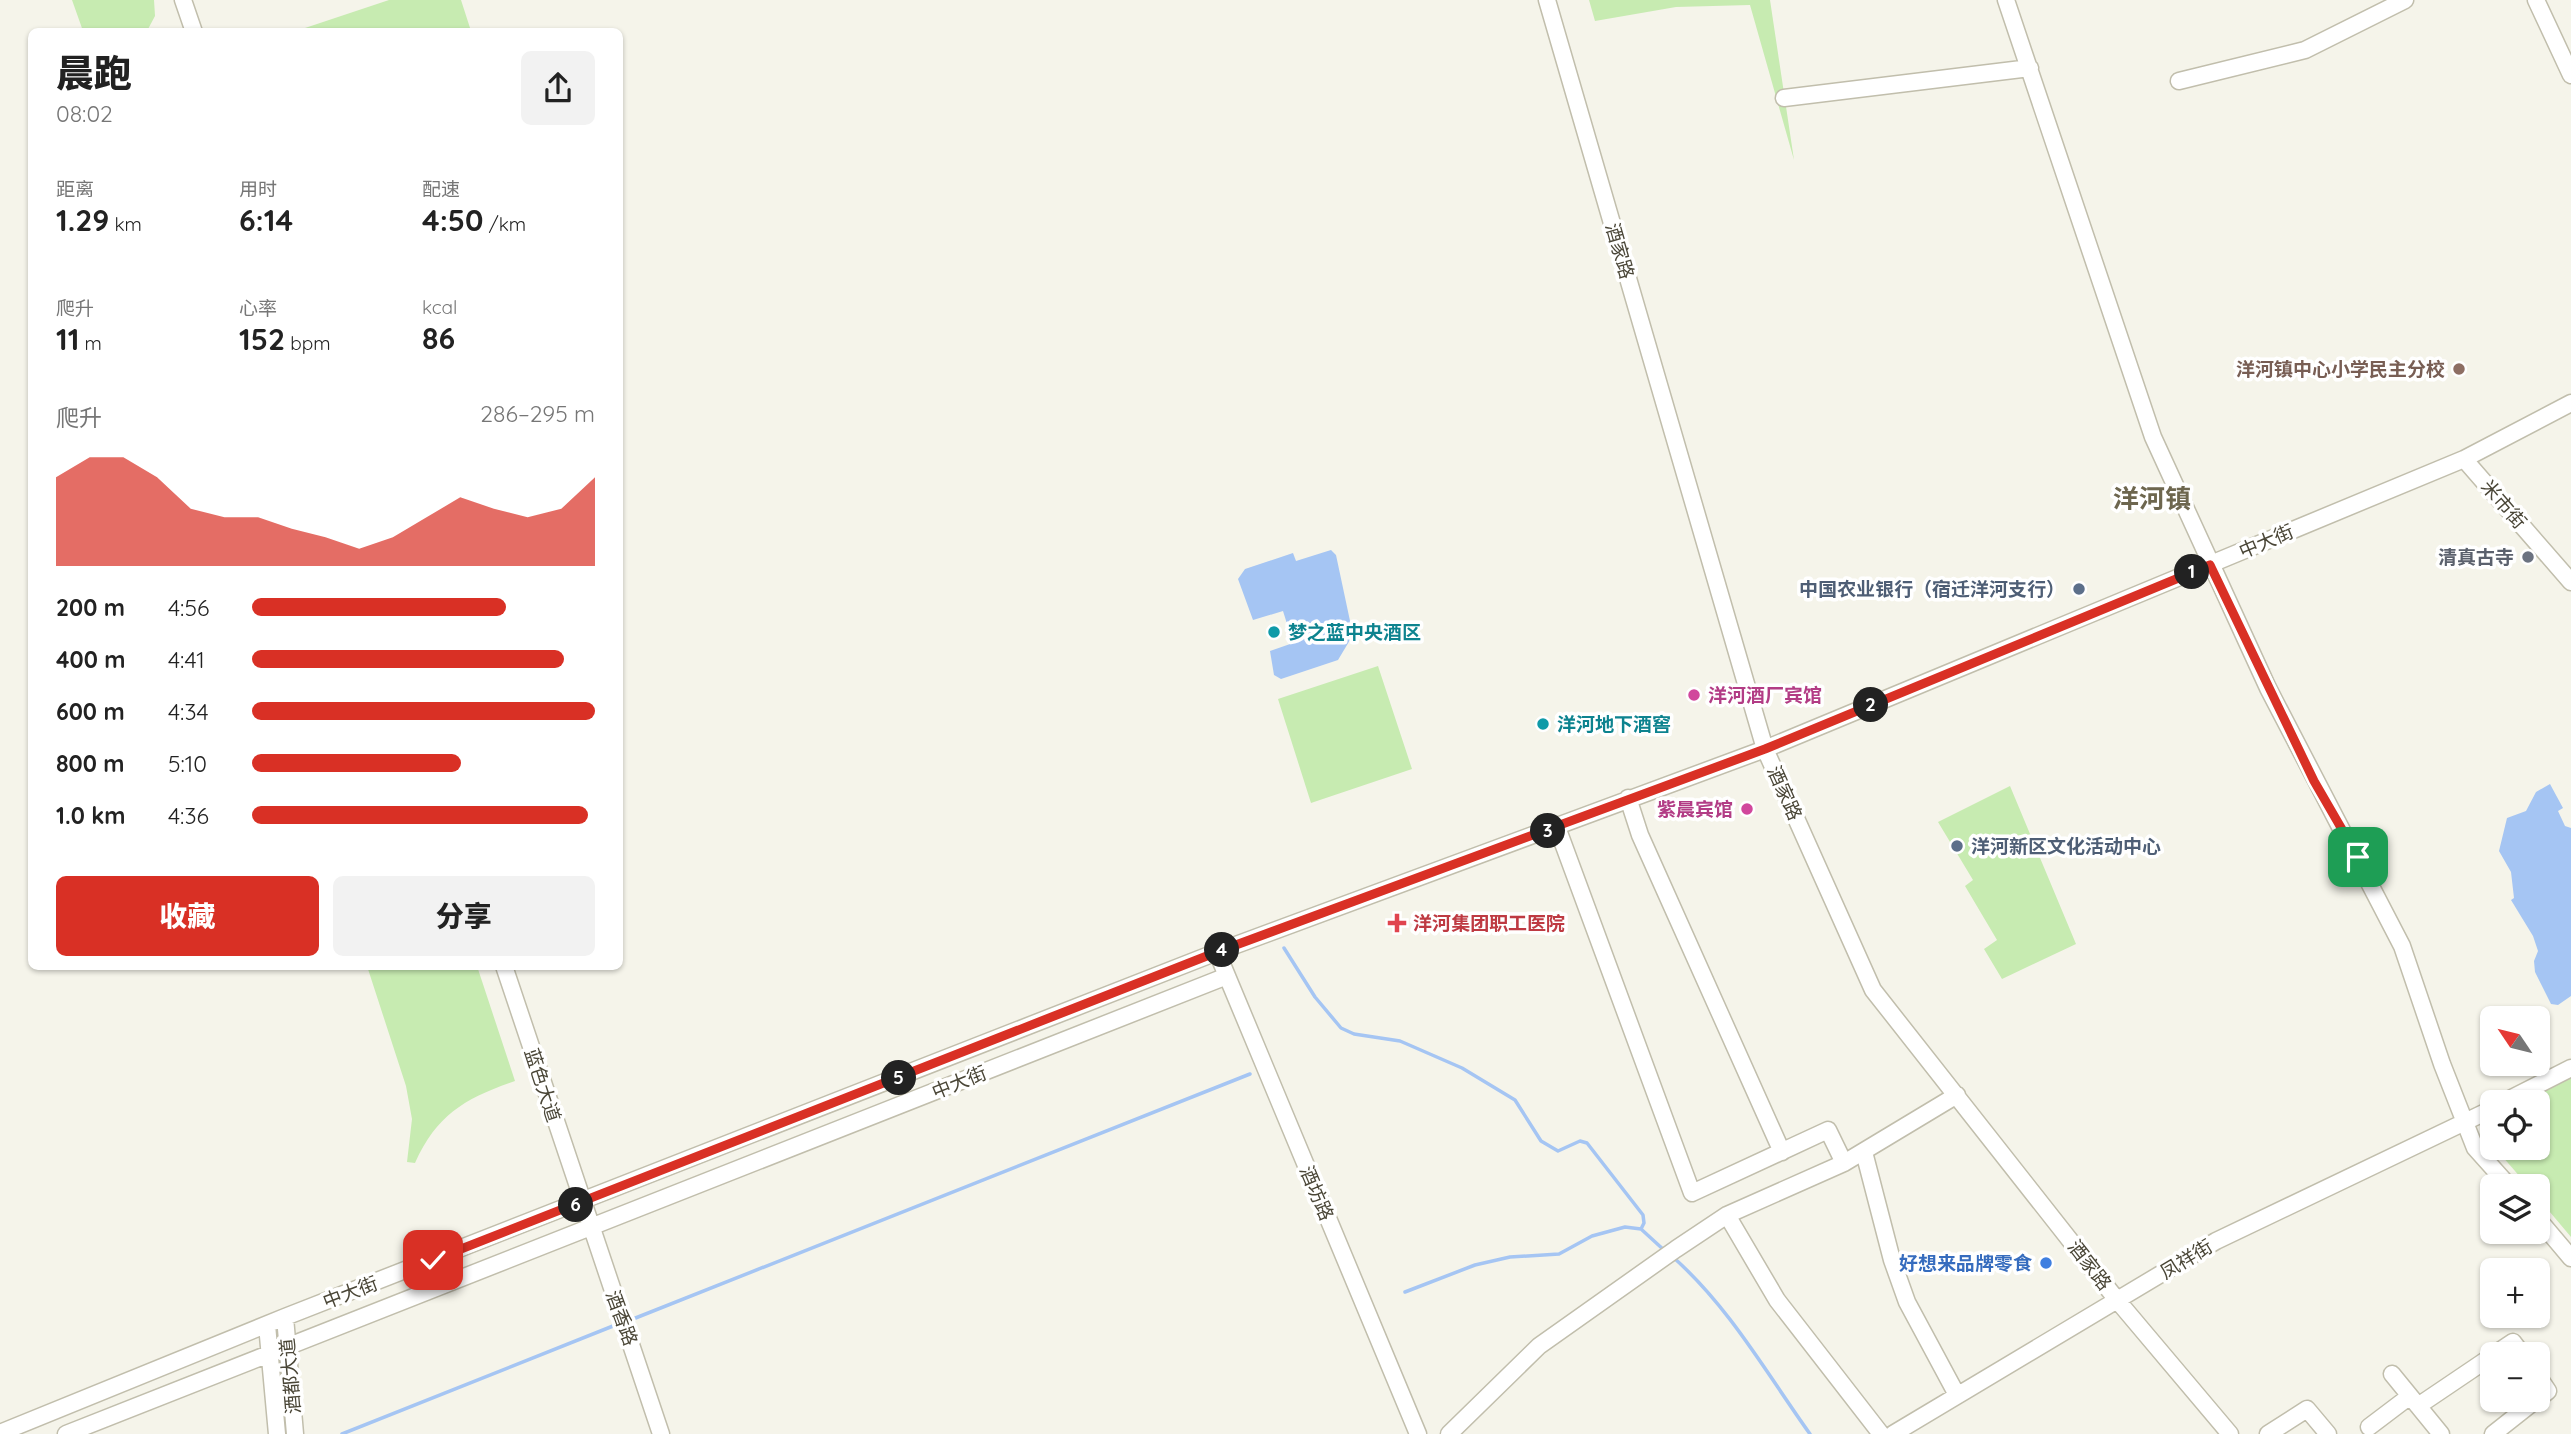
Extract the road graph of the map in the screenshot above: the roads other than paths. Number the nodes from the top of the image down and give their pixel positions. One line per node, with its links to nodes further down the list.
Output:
1 (183, 0): 6 (street)
2 (1547, 0): 15 (street, 酒家路)
3 (2006, 0): 7 (street)
4 (2405, 0): 9 (street)
5 (2536, 0): 8 (street)
6 (193, 28)
7 (2030, 68): 10 (street); 13 (street)
8 (2571, 75)
9 (2179, 81)
10 (1784, 98)
11 (2571, 403): 12 (street, 中大街)
12 (2464, 459): 13 (street, 中大街); 14 (street, 米市街)
13 (2210, 565): 15 (street, 中大街); 25 (street)
14 (2571, 582)
15 (1765, 749): 16 (street, 中大街); 23 (street, 酒家路)
16 (1628, 798): 17 (street, 中大街); 26 (street)
17 (1558, 827): 18 (street, 中大街); 26 (street)
18 (1217, 952): 20 (street, 酒坊路); 30 (street, 中大街)
19 (505, 970): 30 (street, 蓝色大道)
20 (1227, 976): 32 (street, 中大街); 51 (street, 酒坊路)
21 (2571, 1068): 22 (street)
22 (2528, 1090)
23 (1957, 1095): 27 (street); 35 (street, 酒家路)
24 (2480, 1115): 25 (street, 凤祥街)
25 (2464, 1124): 29 (street); 35 (street, 凤祥街)
26 (1782, 1152): 28 (street)
27 (1864, 1152): 28 (street); 42 (street)
28 (1844, 1163): 31 (street)
29 (2498, 1174)
30 (581, 1203): 32 (street, 酒香路); 36 (street, 中大街)
31 (1727, 1215): 52 (street); 53 (street)
32 (590, 1228): 38 (street, 中大街); 50 (street, 酒香路)
33 (2550, 1233): 34 (street)
34 (2571, 1258)
35 (2117, 1300): 42 (street, 凤祥街); 55 (street, 酒家路)
36 (285, 1317): 37 (street, 中大街); 38 (street, 酒都大道)
37 (267, 1325): 39 (street, 酒都大道); 46 (street, 中大街)
38 (288, 1347): 39 (street, 中大街); 49 (street, 酒都大道)
39 (270, 1354): 47 (street, 中大街); 48 (street, 酒都大道)
40 (2480, 1363): 43 (street)
41 (2392, 1374): 43 (street)
42 (1957, 1395): 54 (street, 凤祥街)
43 (2414, 1401): 45 (street); 58 (street)
44 (2521, 1412): 59 (street)
45 (2369, 1427)
46 (0, 1433)
47 (66, 1434)
48 (276, 1434)
49 (295, 1434)
50 (660, 1434)
51 (1418, 1434)
52 (1449, 1434)
53 (1881, 1434)
54 (1893, 1434)
55 (2231, 1434)
56 (2268, 1434): 57 (street)
57 (2328, 1434)
58 (2441, 1434)
59 (2493, 1434)

